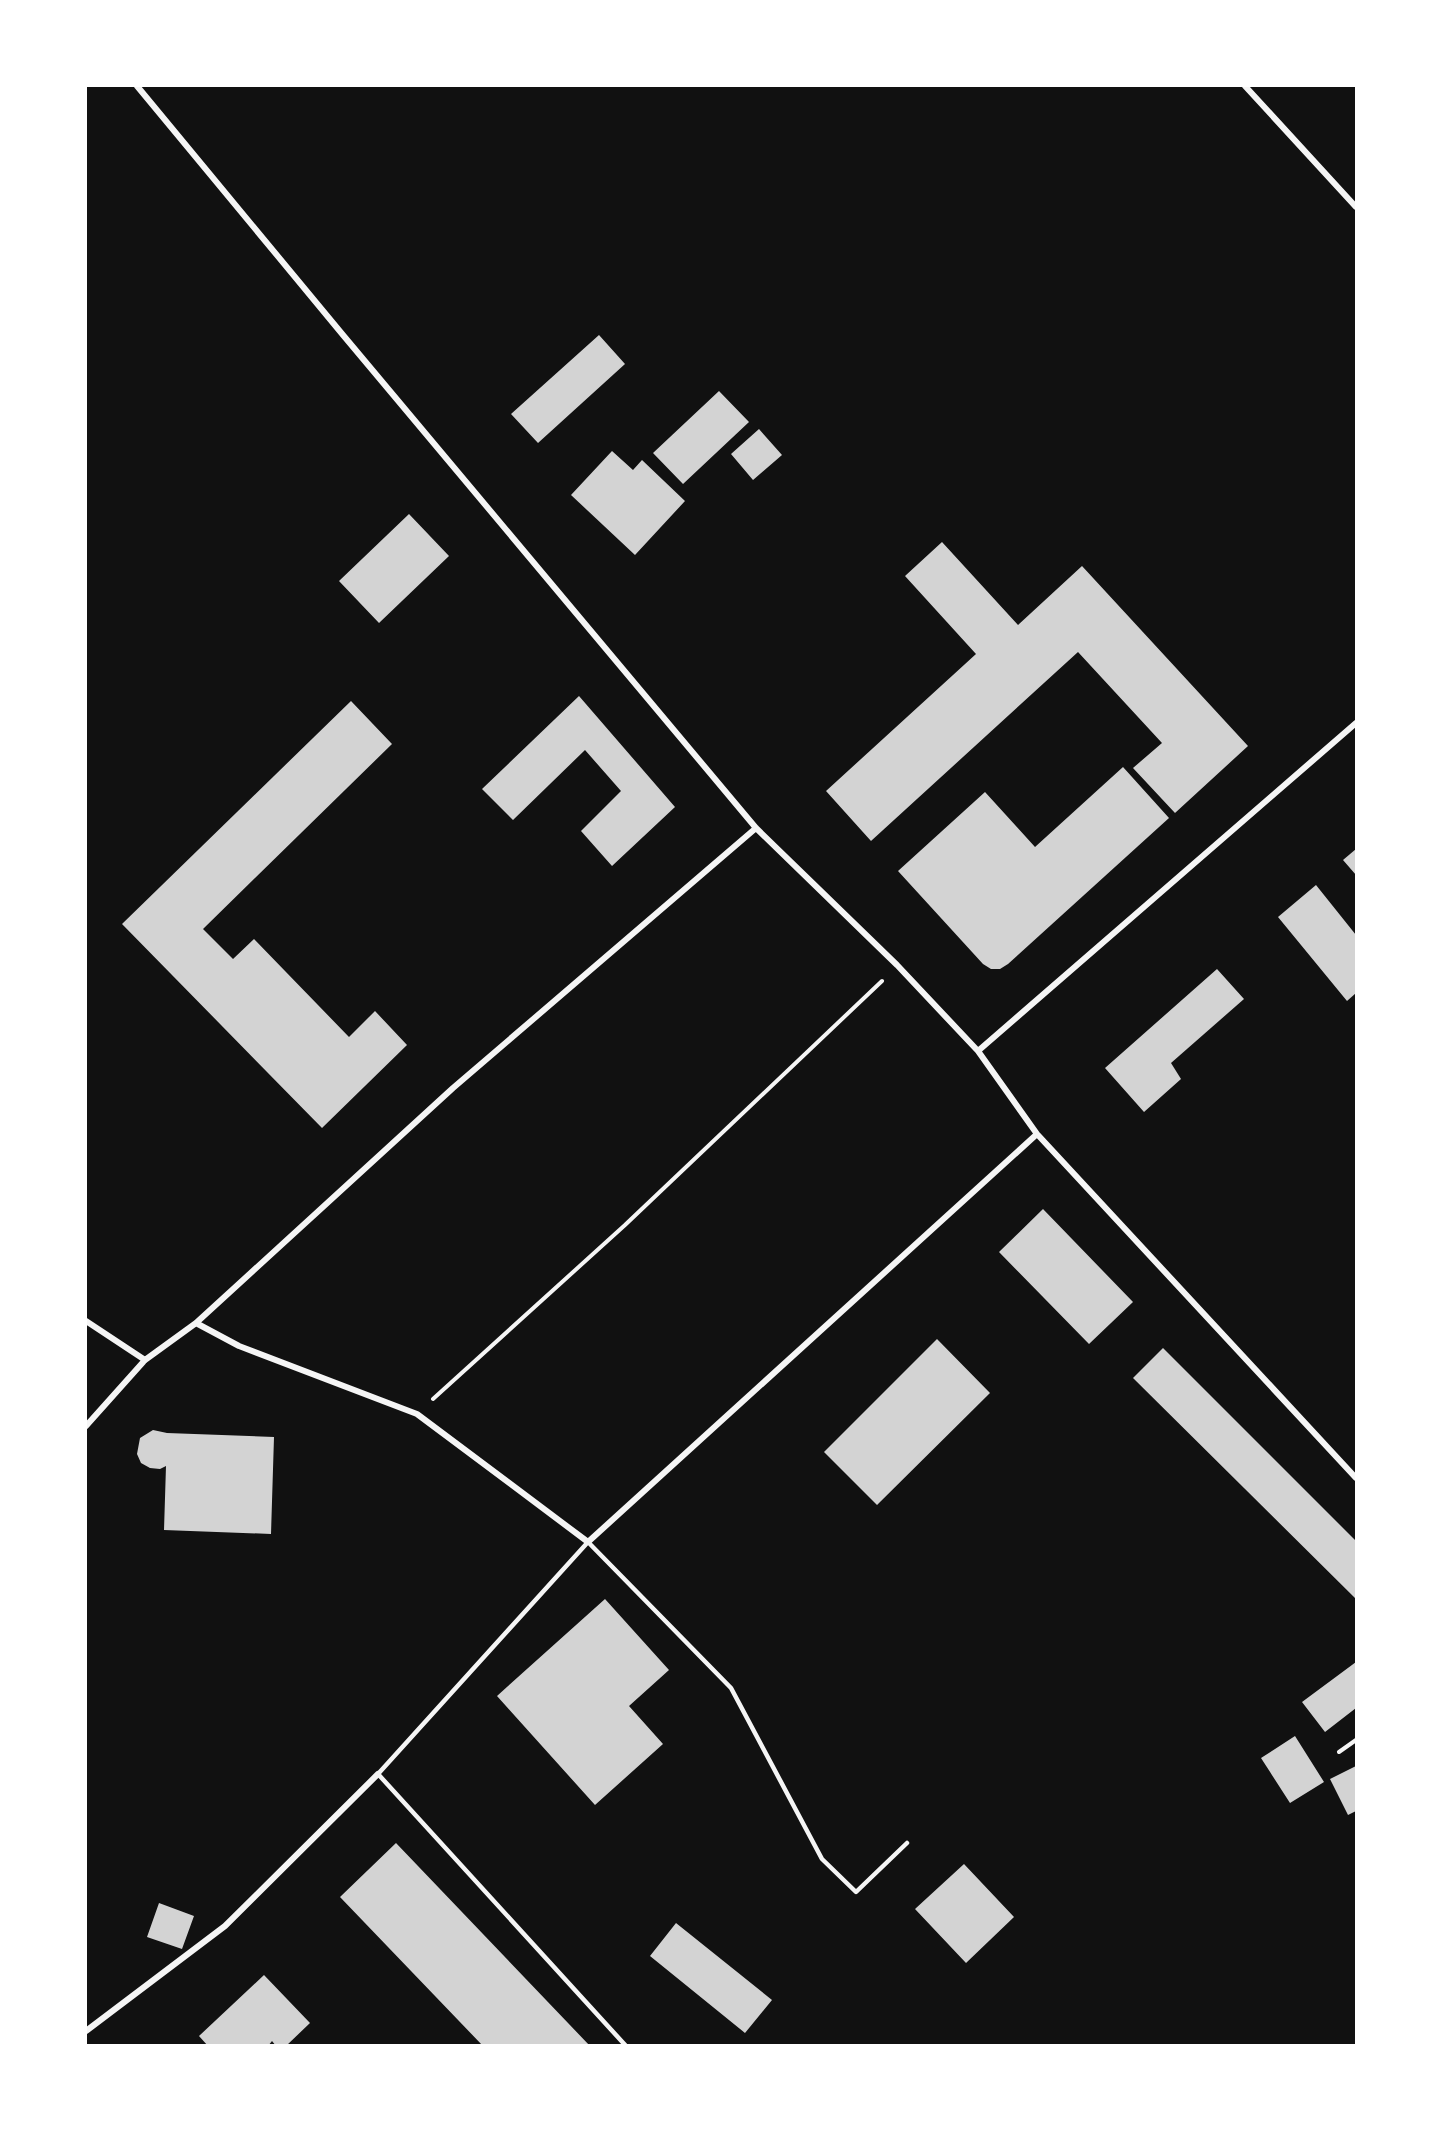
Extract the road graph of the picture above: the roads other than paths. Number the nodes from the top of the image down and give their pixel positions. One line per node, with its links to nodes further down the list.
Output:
1 (137, 86): 5 (street)
2 (1245, 86): 3 (street)
3 (1356, 207)
4 (1356, 723): 6 (street)
5 (756, 828): 6 (street); 9 (street)
6 (978, 1050): 7 (street)
7 (1037, 1134): 12 (street); 13 (street)
8 (86, 1321): 10 (street)
9 (196, 1323): 10 (street); 13 (street)
10 (145, 1360): 11 (street)
11 (86, 1426)
12 (1356, 1478)
13 (588, 1542): 14 (lane); 15 (lane)
14 (378, 1774): 16 (street); 17 (lane)
15 (907, 1843)
16 (86, 2031)
17 (626, 2046)

